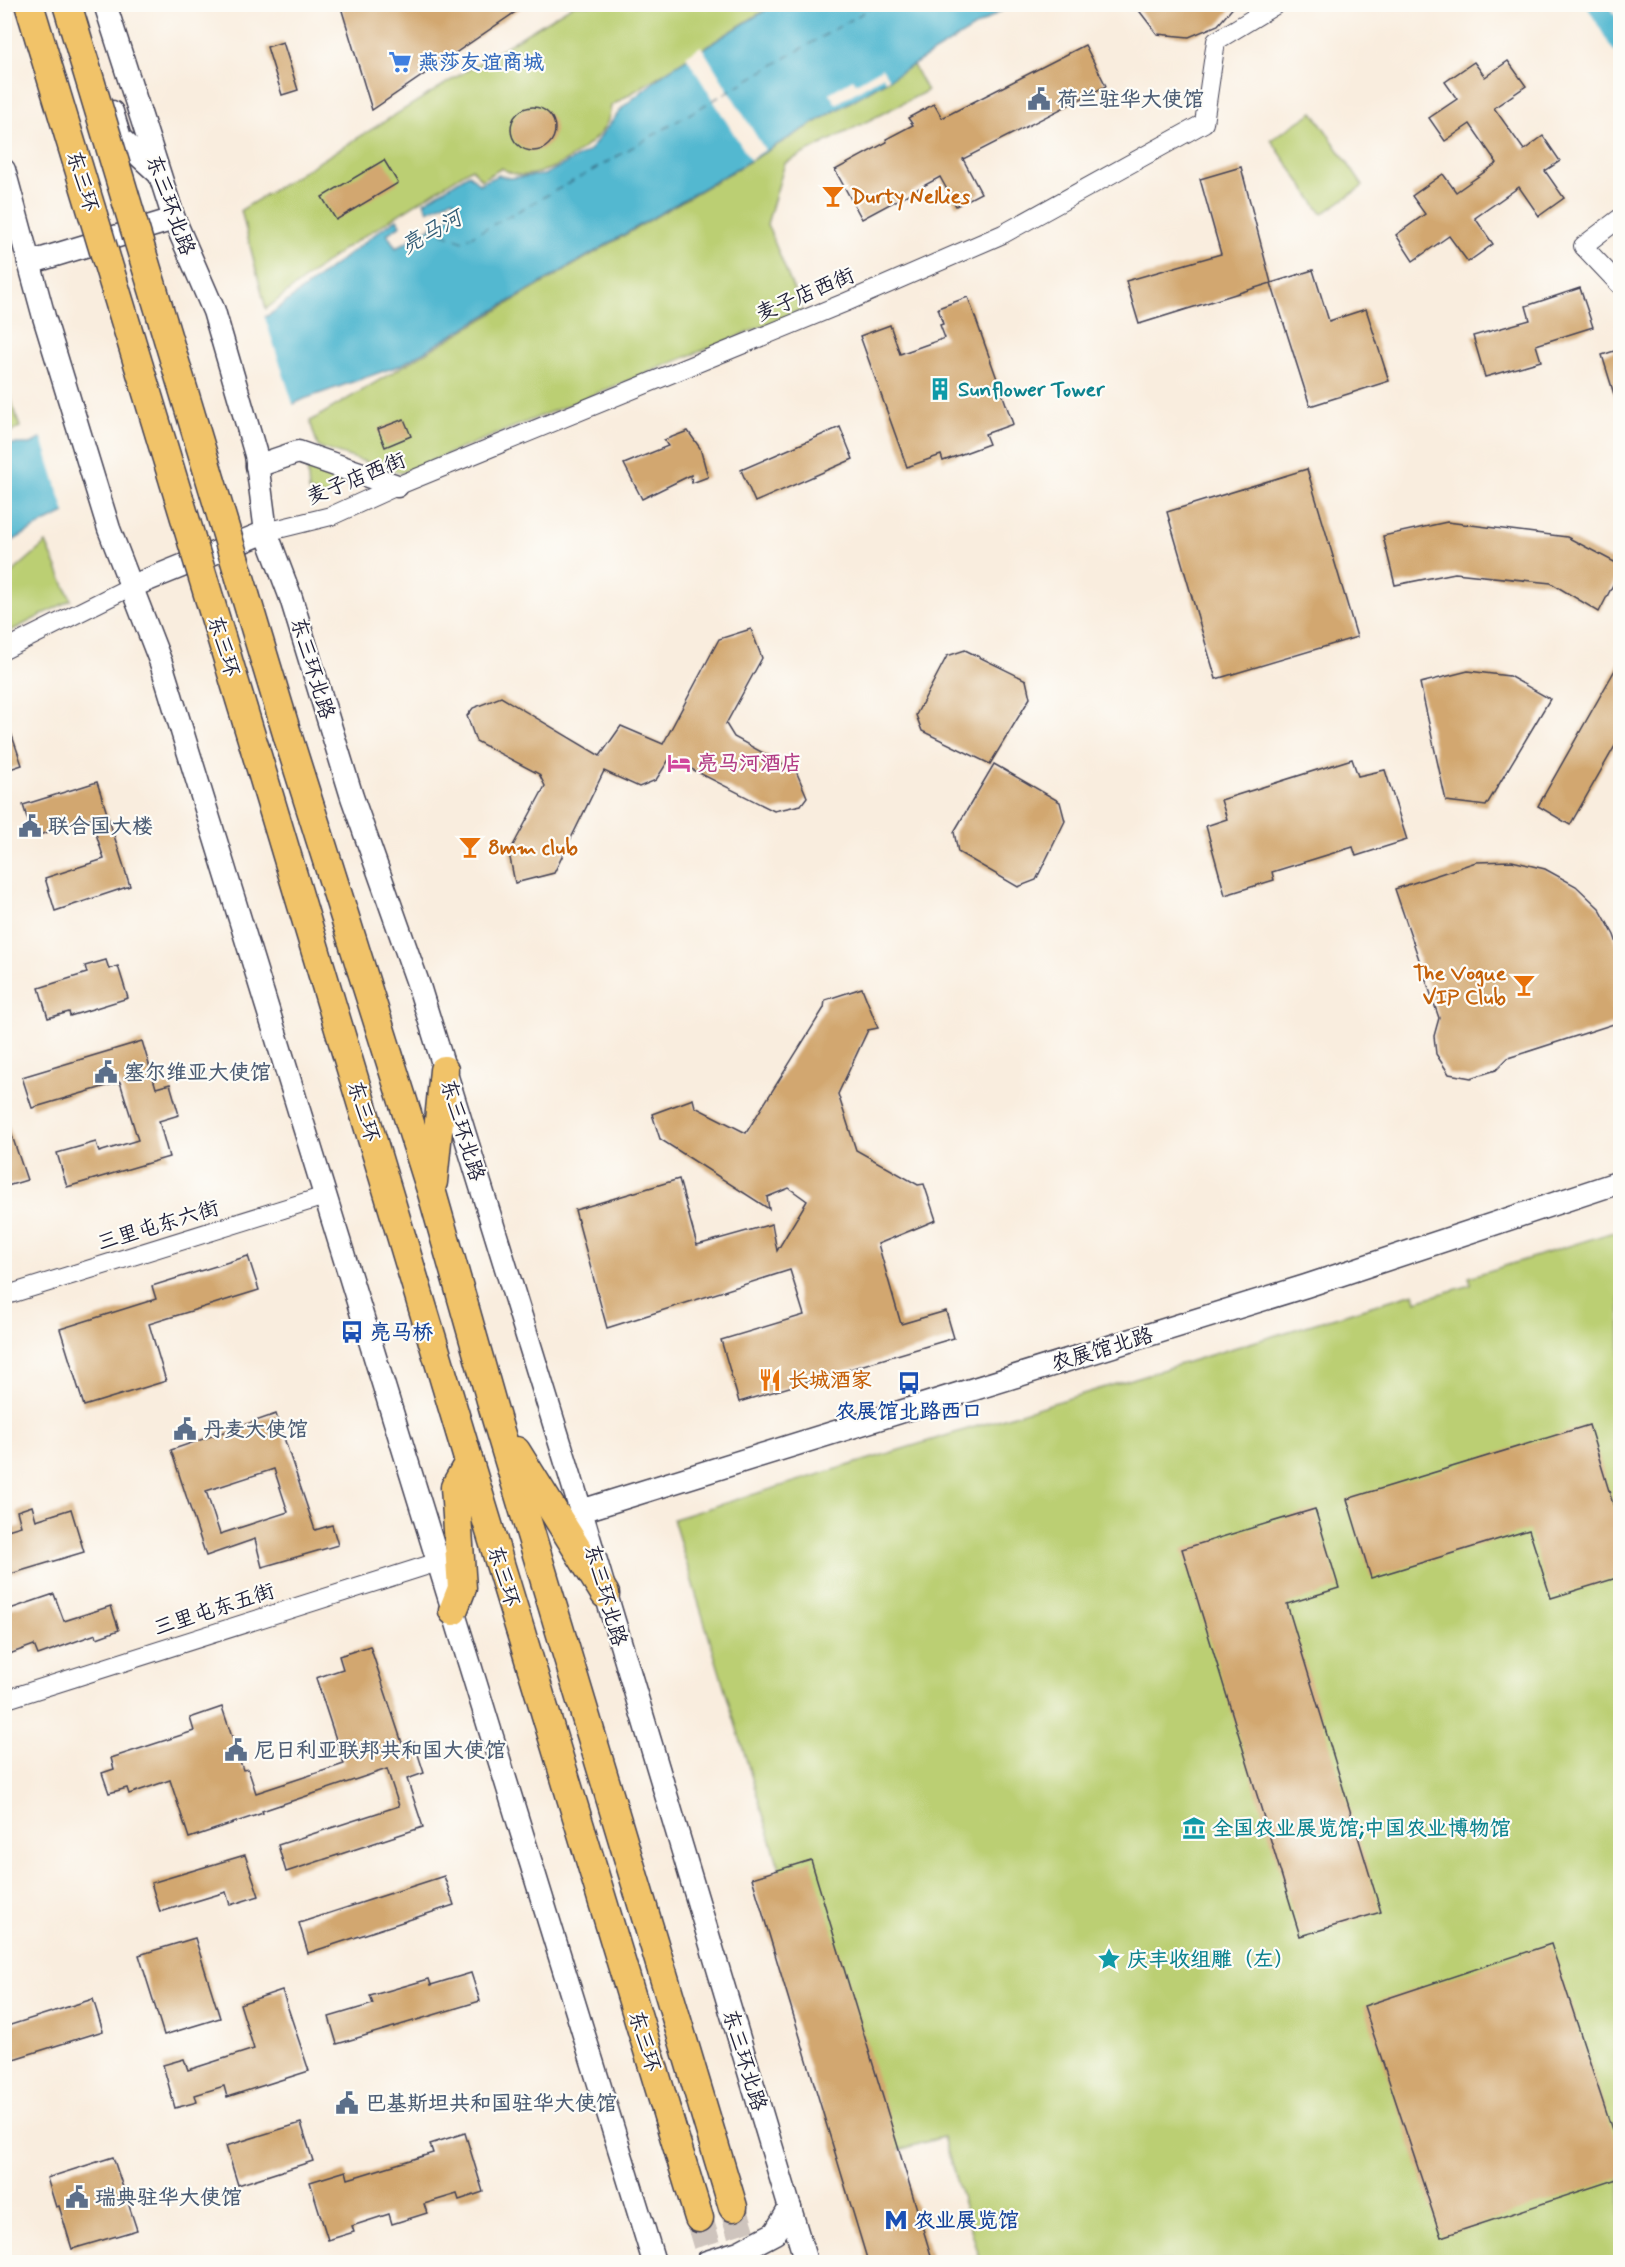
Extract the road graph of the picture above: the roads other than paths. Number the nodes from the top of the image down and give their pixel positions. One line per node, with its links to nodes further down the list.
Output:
1 (29, 4): 23 (highway, 东三环, bridge)
2 (67, 4): 19 (highway, 东三环, bridge)
3 (78, 4): 7 (street)
4 (105, 4): 7 (street, 东三环北路)
5 (1277, 4): 13 (street, 麦子店西街)
6 (4, 170): 10 (street)
7 (159, 174): 9 (street, 东三环北路)
8 (1620, 218): 11 (street)
9 (174, 219): 10 (street); 12 (street, 东三环北路)
10 (29, 263): 15 (street)
11 (1620, 285)
12 (256, 460): 13 (street); 14 (street, 东三环北路)
13 (397, 486): 14 (street, 麦子店西街)
14 (266, 532): 15 (street); 17 (street, 东三环北路)
15 (130, 587): 16 (street); 20 (street)
16 (4, 650)
17 (444, 1070): 19 (highway); 24 (street, 东三环北路)
18 (1620, 1182): 24 (street, 农展馆北路)
19 (432, 1193): 22 (highway, 东三环)
20 (325, 1196): 21 (street, 三里屯东六街); 25 (street)
21 (4, 1296)
22 (496, 1419): 26 (highway); 29 (highway, 东三环)
23 (469, 1462): 27 (highway); 31 (highway, 东三环)
24 (581, 1511): 26 (street, 东三环北路)
25 (438, 1562): 27 (street); 28 (street, 三里屯东五街)
26 (605, 1594): 30 (street, 东三环北路)
27 (453, 1611): 32 (street)
28 (4, 1700)
29 (733, 2207)
30 (790, 2208): 34 (street); 35 (street, 东三环北路)
31 (699, 2218)
32 (652, 2257): 33 (street)
33 (674, 2262)
34 (707, 2262)
35 (806, 2262)

